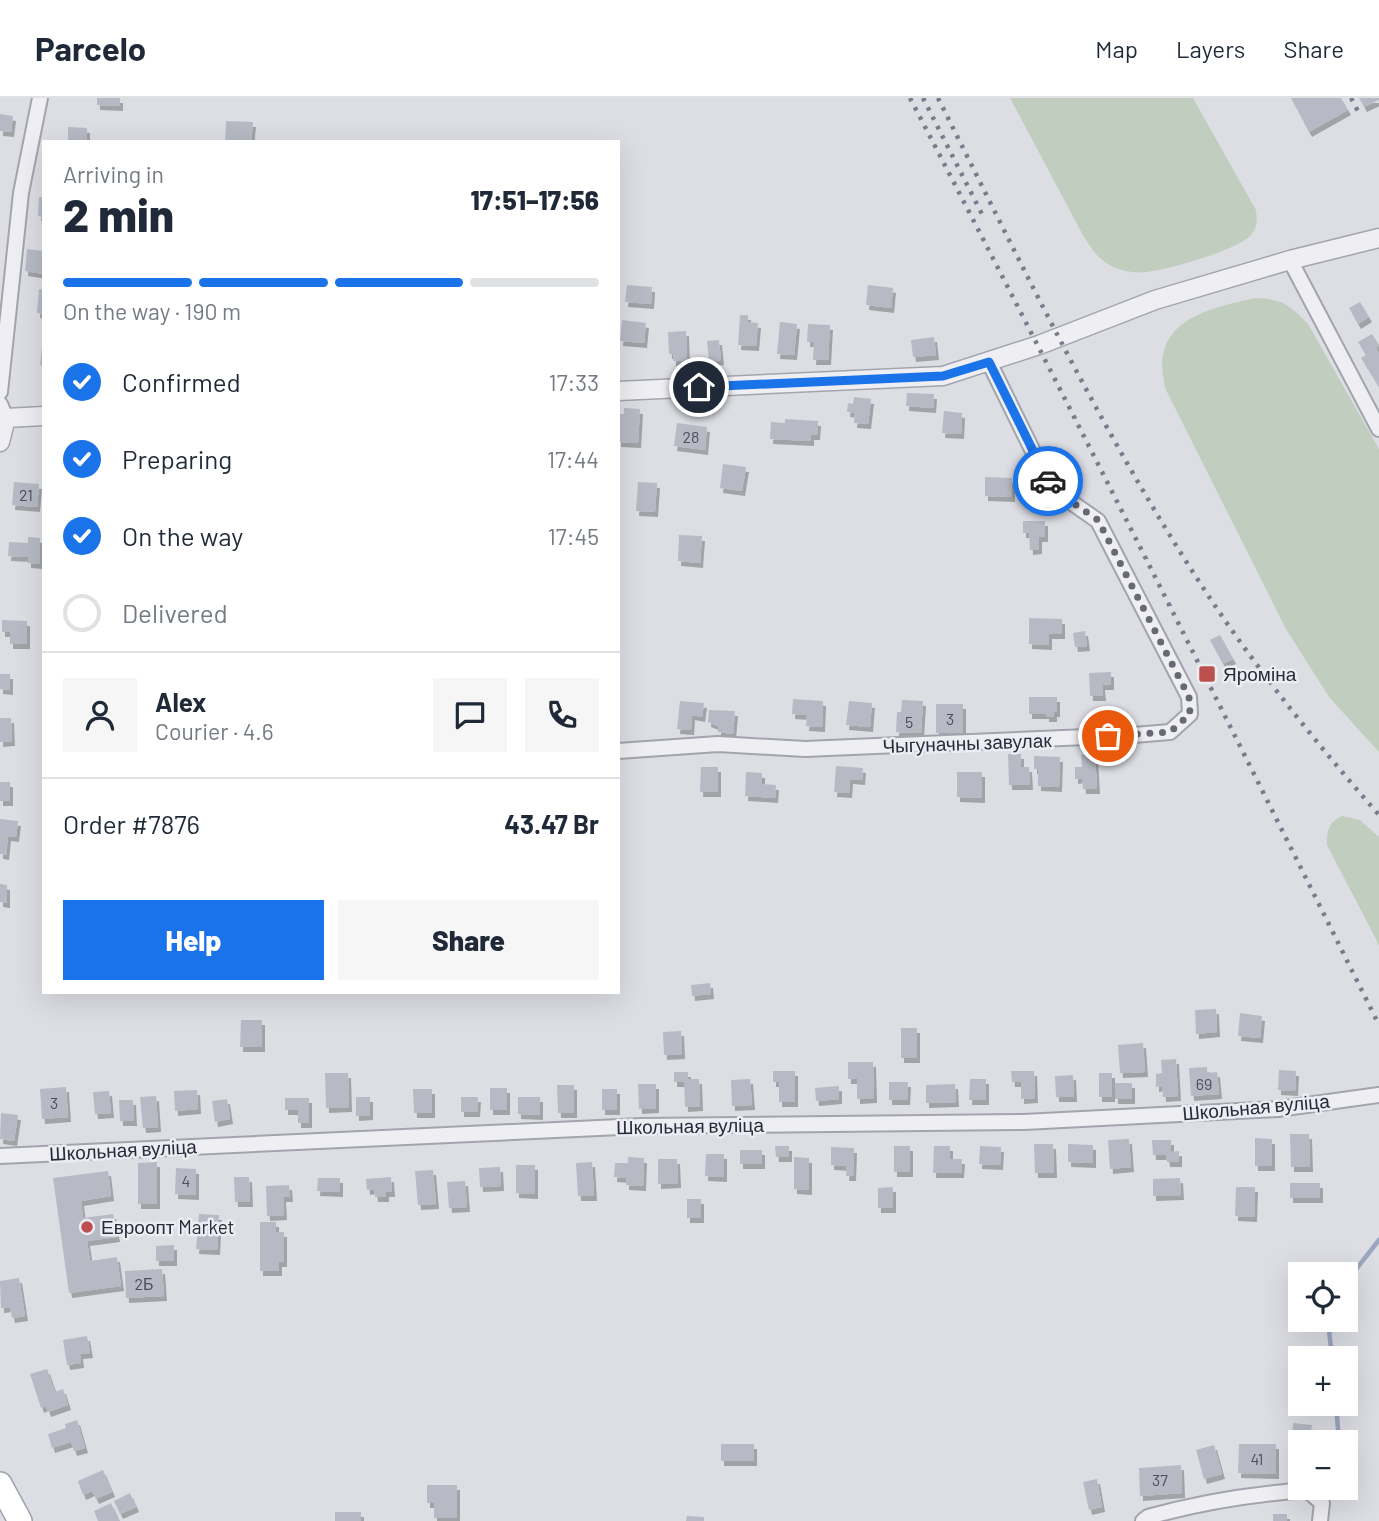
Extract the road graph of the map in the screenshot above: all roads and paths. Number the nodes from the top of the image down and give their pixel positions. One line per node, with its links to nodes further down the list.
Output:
1 (40, 98): 6 (street)
2 (1379, 239): 3 (street)
3 (1290, 260): 4 (street); 9 (street)
4 (989, 362): 5 (street); 11 (street, Чыгуначны завулак)
5 (620, 391)
6 (0, 392)
7 (3, 411): 8 (street); 10 (street)
8 (42, 416)
9 (1379, 429)
10 (0, 442)
11 (620, 751)
12 (1379, 1095): 13 (street, Школьная вуліца)
13 (0, 1156)
14 (0, 1484): 15 (main road)
15 (20, 1521)
16 (1143, 1521): 17 (street)
17 (1320, 1521)

